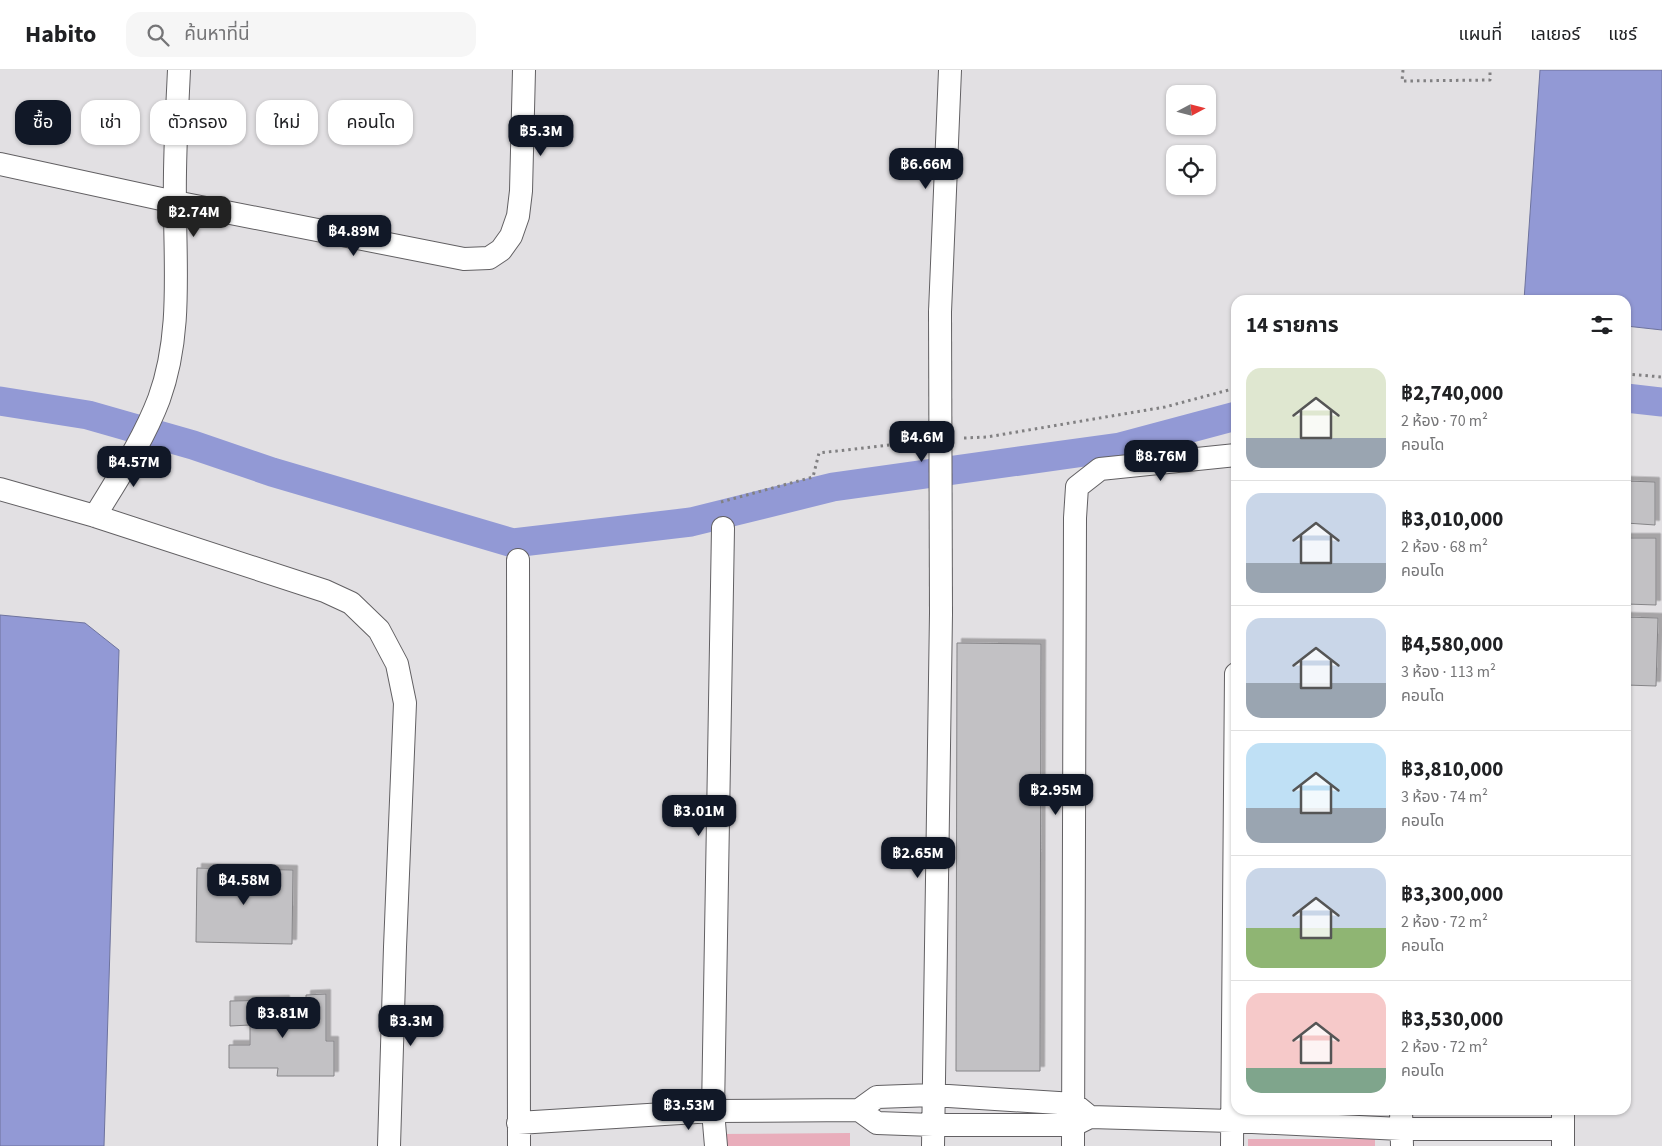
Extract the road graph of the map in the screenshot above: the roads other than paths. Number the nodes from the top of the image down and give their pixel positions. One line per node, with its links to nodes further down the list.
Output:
1 (178, 70): 5 (street)
2 (524, 70): 5 (street)
3 (950, 70): 11 (street, bridge)
4 (0, 164): 5 (street)
5 (174, 202): 8 (street)
6 (1231, 456): 17 (street)
7 (0, 490): 8 (street)
8 (95, 516): 21 (street)
9 (723, 528): 13 (street)
10 (518, 560): 16 (street)
11 (933, 1095): 12 (street); 17 (street); 20 (street)
12 (859, 1110): 13 (street); 20 (street)
13 (713, 1111): 16 (street); 23 (street)
14 (1232, 1115): 15 (street)
15 (1232, 1121): 17 (street); 18 (street); 24 (street)
16 (518, 1123): 22 (street)
17 (1078, 1123): 20 (street)
18 (1401, 1128): 19 (street)
19 (1563, 1128)
20 (933, 1136)
21 (390, 1146)
22 (518, 1146)
23 (716, 1146)
24 (1232, 1146)

